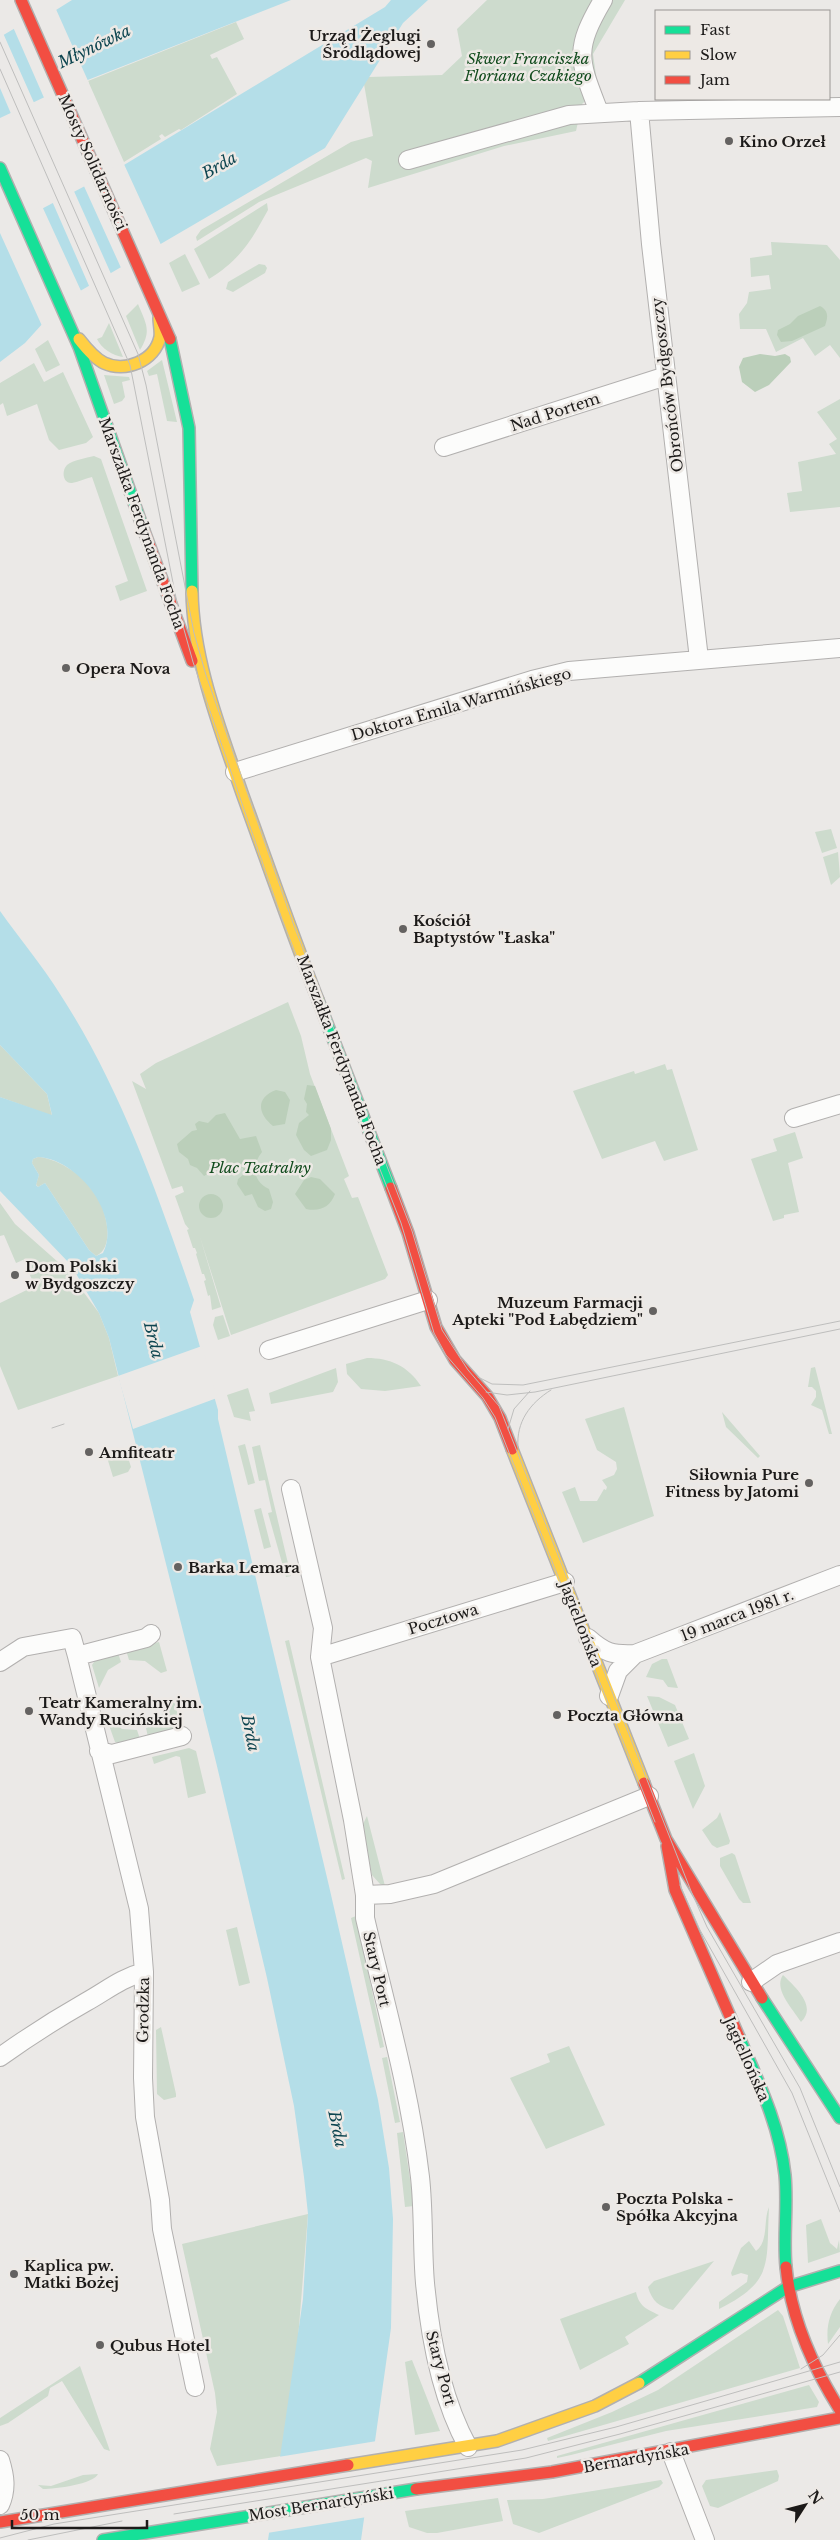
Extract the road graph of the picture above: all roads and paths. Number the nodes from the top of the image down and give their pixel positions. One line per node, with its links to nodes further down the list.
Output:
1 (21, 0): 8 (street, Mosty Solidarności)
2 (603, 0): 5 (street)
3 (840, 107): 4 (street)
4 (639, 111): 5 (street); 11 (street, Obrońców Bydgoszczy)
5 (599, 112): 6 (street)
6 (408, 160)
7 (0, 168): 10 (street)
8 (153, 298): 9 (street, Marszałka Ferdynanda Focha)
9 (158, 310): 10 (street); 15 (street, Marszałka Ferdynanda Focha)
10 (81, 346): 15 (street, Marszałka Ferdynanda Focha)
11 (666, 376): 12 (street, Nad Portem); 14 (street, Obrońców Bydgoszczy)
12 (444, 447)
13 (840, 648): 14 (street, Doktora Emila Warmińskiego)
14 (699, 659): 16 (street, Doktora Emila Warmińskiego)
15 (210, 698): 16 (street, Marszałka Ferdynanda Focha)
16 (235, 772): 19 (street, Marszałka Ferdynanda Focha)
17 (840, 1104): 18 (street)
18 (794, 1118)
19 (428, 1300): 20 (street); 21 (street, Marszałka Ferdynanda Focha)
20 (269, 1350)
21 (495, 1408): 24 (street, Jagiellońska)
22 (291, 1489): 29 (street, Stary Port)
23 (840, 1575): 27 (street, 19 marca 1981 r.)
24 (565, 1582): 26 (street, Jagiellońska); 29 (street, Pocztowa)
25 (151, 1634): 28 (street)
26 (587, 1637): 27 (street, 19 marca 1981 r.); 31 (street, Jagiellońska)
27 (635, 1654): 31 (street, 19 marca 1981 r.)
28 (77, 1656): 30 (street, Grodzka); 33 (street, Grodzka)
29 (320, 1657): 36 (street, Stary Port)
30 (0, 1662)
31 (609, 1696): 34 (street, Jagiellońska)
32 (182, 1736): 33 (street)
33 (99, 1751): 38 (street, Grodzka)
34 (649, 1796): 35 (street, Jagiellońska); 36 (street)
35 (666, 1839): 39 (street, Jagiellońska); 43 (street, Jagiellońska)
36 (365, 1895): 47 (street, Stary Port)
37 (840, 1942): 39 (street)
38 (144, 1972): 40 (street); 44 (street, Grodzka)
39 (751, 1982): 41 (street, Jagiellońska)
40 (0, 2057)
41 (840, 2118)
42 (840, 2271): 43 (street)
43 (788, 2287): 45 (street, Jagiellońska); 47 (street)
44 (195, 2387)
45 (840, 2410)
46 (840, 2418): 48 (street, Bernardyńska)
47 (468, 2447): 52 (street)
48 (671, 2452): 50 (street, Bernardyńska); 55 (street)
49 (0, 2460): 51 (street)
50 (430, 2487): 53 (street, Most Bernardyński)
51 (0, 2504)
52 (0, 2522)
53 (156, 2535): 54 (street)
54 (103, 2540)
55 (705, 2540)

